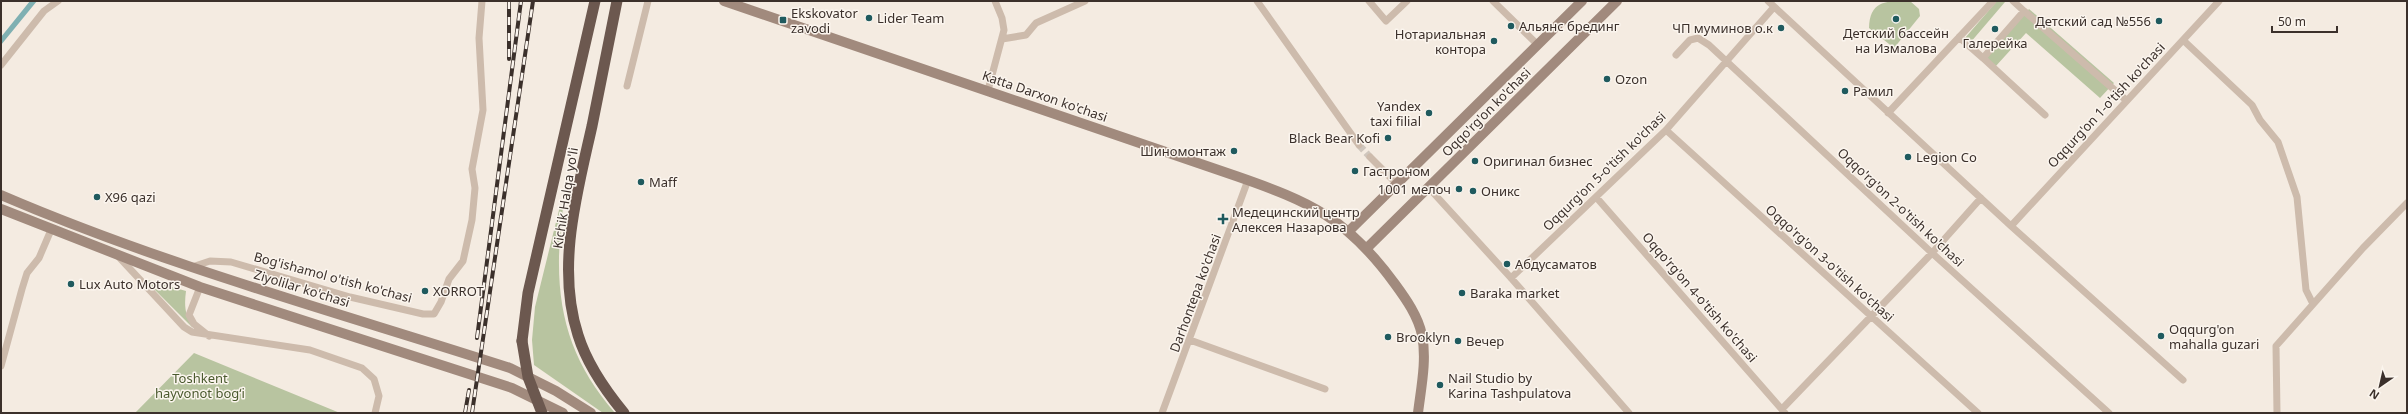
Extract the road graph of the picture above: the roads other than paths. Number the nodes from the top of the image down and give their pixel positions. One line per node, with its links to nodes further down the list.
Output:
1 (58, 1): 28 (street)
2 (482, 1): 51 (street, Bog'ishamol o'tish ko'chasi)
3 (595, 1): 65 (highway, Kichik Halqa yo'li, bridge)
4 (617, 1): 68 (highway, Kichik Halqa yo'li)
5 (648, 1): 29 (street)
6 (724, 1): 30 (main road, Katta Darxon ko'chasi)
7 (995, 1): 22 (street)
8 (1085, 1): 22 (street)
9 (1257, 1): 35 (street)
10 (1369, 1): 11 (street)
11 (1407, 1)
12 (1493, 1): 24 (street)
13 (1582, 1): 24 (main road, Oqqo'rg'on ko'chasi)
14 (1768, 1): 19 (street)
15 (1992, 1): 21 (street)
16 (2013, 1): 20 (street)
17 (2220, 1): 23 (street, Oqqurg'on 1-o'tish ko'chasi)
18 (1615, 2): 39 (main road, Oqqo'rg'on ko'chasi)
19 (1774, 7): 27 (street, Oqqurg'on 5-o'tish ko'chasi); 32 (street)
20 (2024, 11): 26 (street); 31 (street)
21 (1959, 37): 26 (street); 32 (street)
22 (1002, 39): 30 (street)
23 (2183, 40): 31 (street, Oqqurg'on 1-o'tish ko'chasi); 54 (street)
24 (1538, 45): 38 (main road, Oqqo'rg'on ko'chasi)
25 (1676, 55): 27 (street, Oqqo'rg'on 2-o'tish ko'chasi)
26 (1983, 58): 33 (street)
27 (1726, 62): 34 (street, Oqqurg'on 5-o'tish ko'chasi); 49 (street, Oqqo'rg'on 2-o'tish ko'chasi)
28 (1, 65)
29 (627, 86)
30 (988, 90): 37 (main road, Katta Darxon ko'chasi)
31 (2126, 100): 45 (street, Oqqurg'on 1-o'tish ko'chasi)
32 (1888, 113): 42 (street)
33 (2044, 115)
34 (1666, 130): 41 (street, Oqqurg'on 5-o'tish ko'chasi); 56 (street, Oqqo'rg'on 3-o'tish ko'chasi)
35 (1359, 145)
36 (1370, 157): 38 (street)
37 (1248, 180): 47 (main road, Katta Darxon ko'chasi); 59 (street, Darhontepa ko'chasi)
38 (1397, 184): 47 (main road, Oqqo'rg'on ko'chasi)
39 (1428, 187): 48 (main road, Oqqo'rg'on ko'chasi); 52 (street)
40 (1, 195): 51 (main road, Ziyolilar ko'chasi)
41 (1596, 197): 52 (street, Oqqurg'on 5-o'tish ko'chasi); 63 (street, Oqqo'rg'on 4-o'tish ko'chasi)
42 (1981, 198): 45 (street); 49 (street)
43 (2407, 203): 54 (street)
44 (1, 208): 46 (main road)
45 (2011, 226): 61 (street)
46 (51, 230): 50 (main road); 60 (street)
47 (1349, 231): 48 (main road, Katta Darxon ko'chasi)
48 (1367, 248): 70 (main road)
49 (1932, 253): 56 (street); 73 (street, Oqqo'rg'on 2-o'tish ko'chasi)
50 (118, 255): 53 (main road); 58 (street)
51 (192, 267): 55 (main road, Ziyolilar ko'chasi)
52 (1511, 278): 71 (street)
53 (200, 287): 57 (main road); 58 (street)
54 (2313, 304): 74 (street)
55 (323, 308): 57 (main road); 67 (main road, Ziyolilar ko'chasi)
56 (1870, 316): 63 (street); 72 (street, Oqqo'rg'on 3-o'tish ko'chasi)
57 (318, 325): 66 (main road)
58 (210, 336): 64 (street)
59 (1190, 340): 62 (street); 69 (street, Darhontepa ko'chasi)
60 (1, 366)
61 (2183, 380)
62 (1325, 389)
63 (1784, 411)
64 (375, 413)
65 (542, 413)
66 (563, 413)
67 (591, 413)
68 (624, 413)
69 (1164, 413)
70 (1418, 413)
71 (1629, 413)
72 (1978, 413)
73 (2109, 413)
74 (2277, 413)

